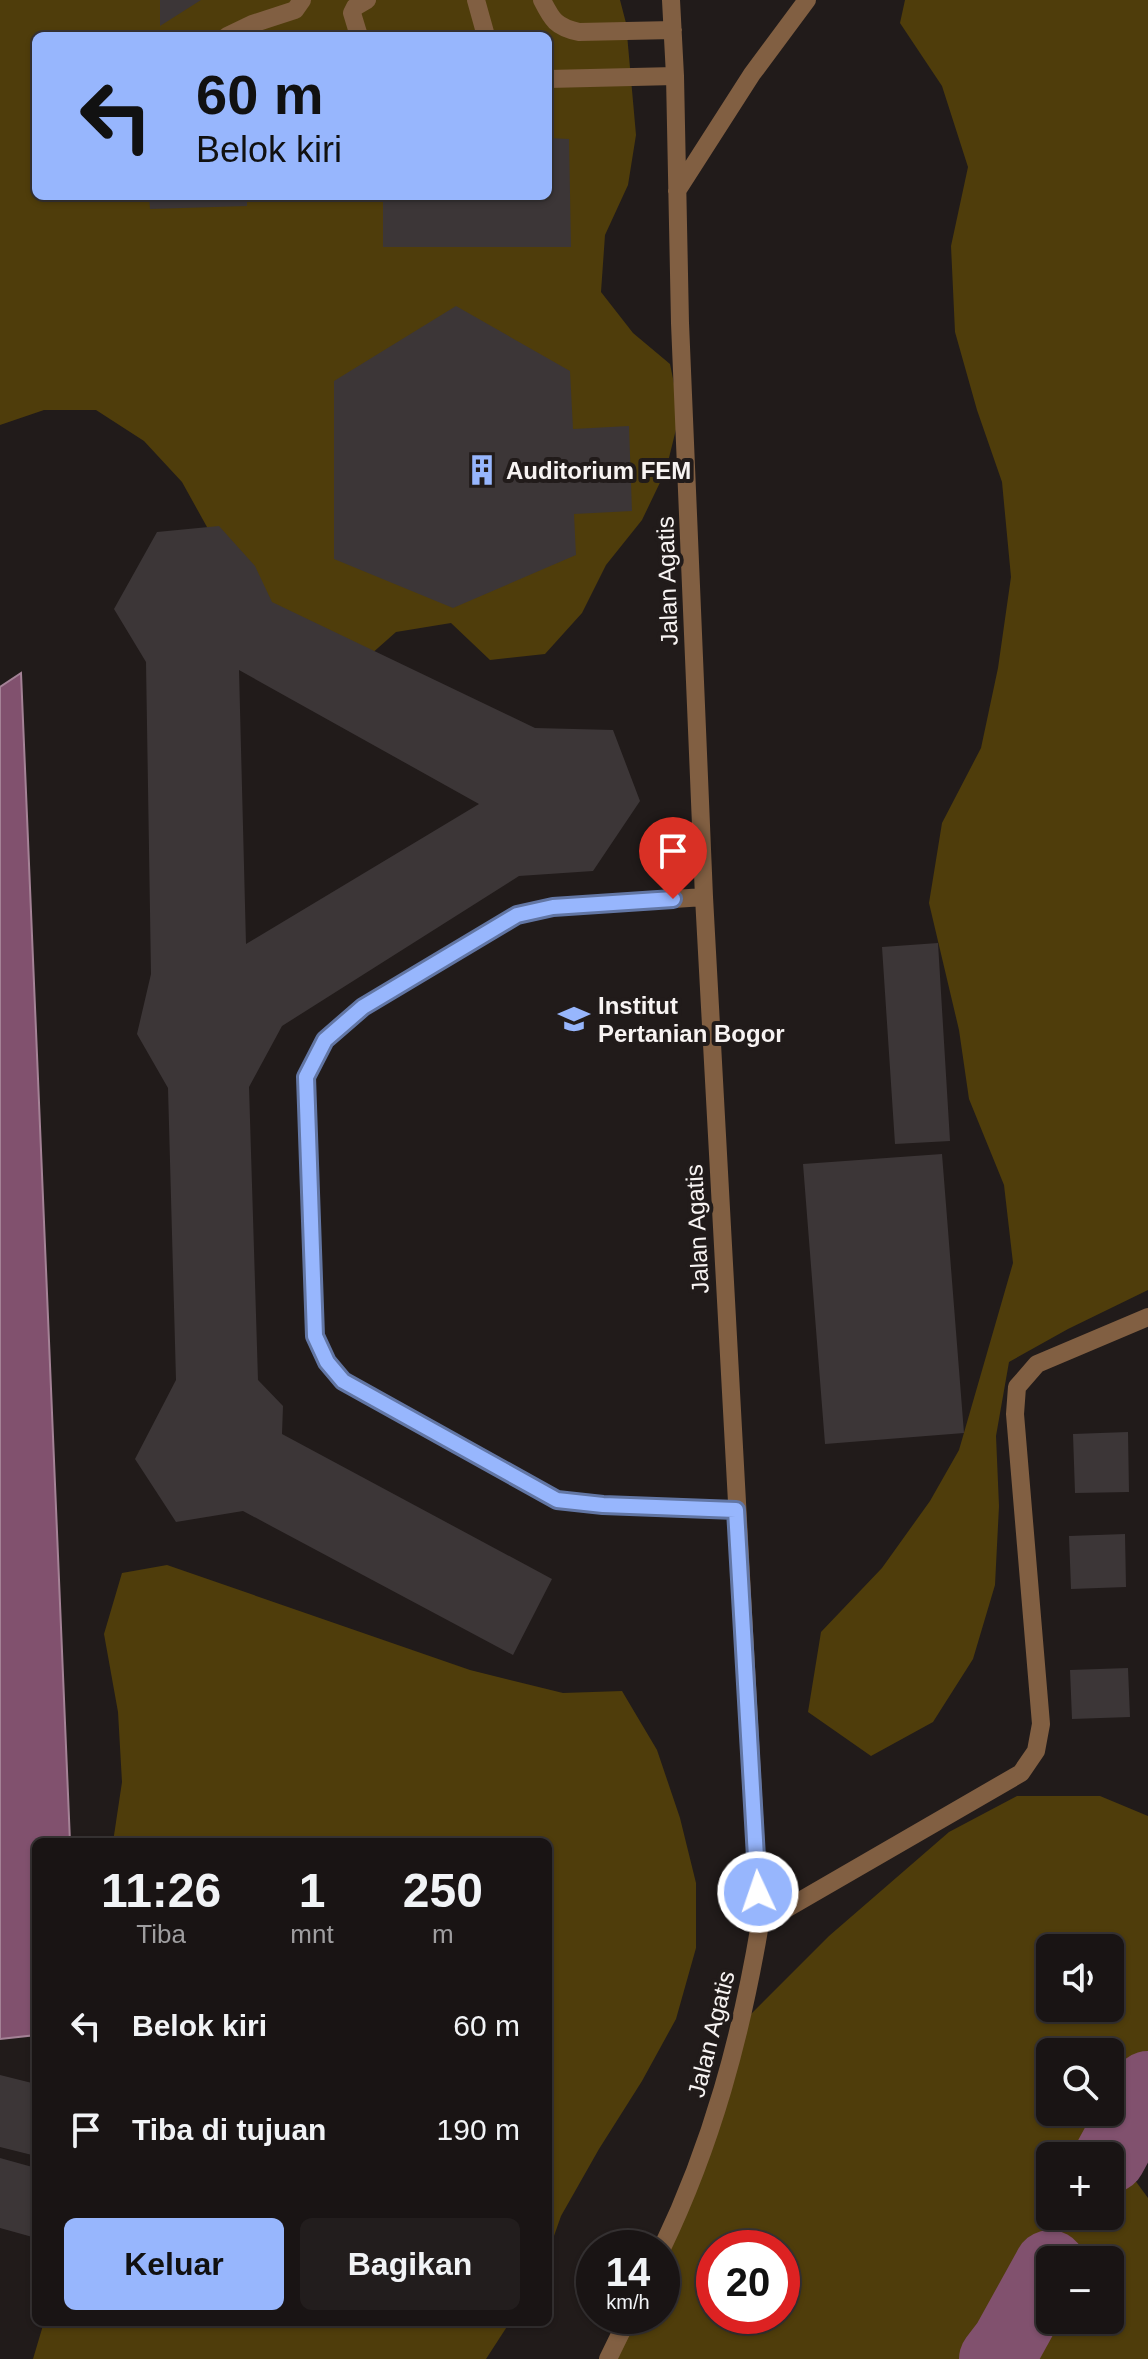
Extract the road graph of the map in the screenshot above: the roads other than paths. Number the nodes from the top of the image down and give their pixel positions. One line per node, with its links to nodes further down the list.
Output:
1 (302, 0): 8 (lane)
2 (367, 0): 9 (lane)
3 (476, 0): 10 (lane)
4 (542, 0): 7 (lane)
5 (671, 0): 7 (lane, Jalan Agatis)
6 (807, 0): 13 (lane)
7 (673, 30): 11 (lane, Jalan Agatis)
8 (235, 32)
9 (358, 32)
10 (485, 32)
11 (675, 76): 12 (lane); 13 (lane, Jalan Agatis)
12 (552, 79)
13 (677, 191): 14 (lane, Jalan Agatis)
14 (704, 897): 16 (lane, Jalan Agatis); 16 (lane)
15 (1148, 1317): 17 (lane)
16 (736, 1510): 17 (lane, Jalan Agatis)
17 (760, 1924): 18 (lane, Jalan Agatis)
18 (670, 2230)
19 (620, 2334): 20 (lane)
20 (608, 2359)

